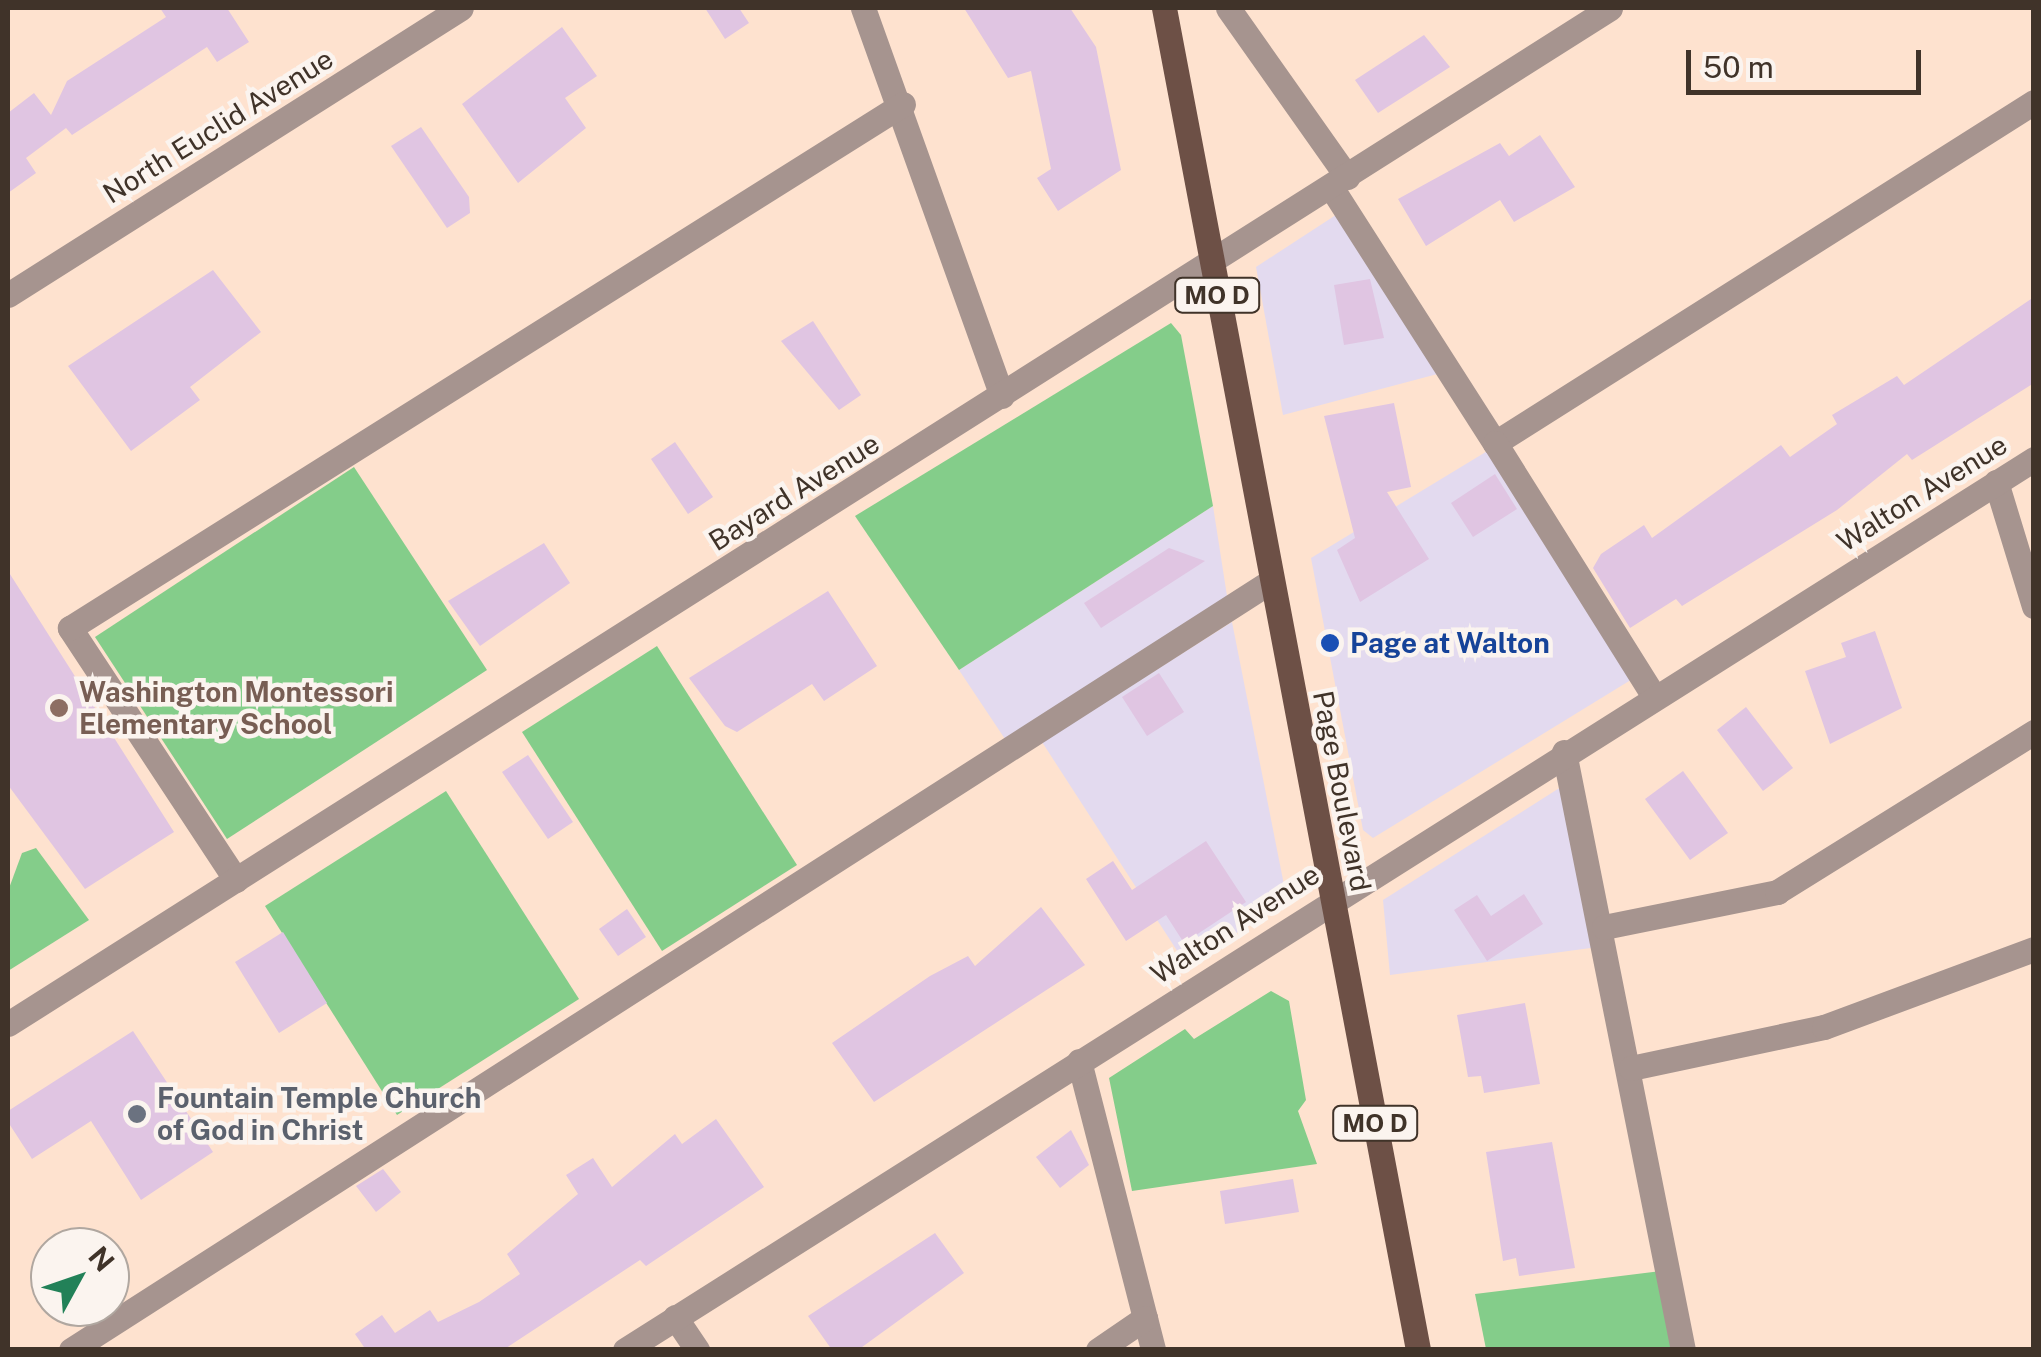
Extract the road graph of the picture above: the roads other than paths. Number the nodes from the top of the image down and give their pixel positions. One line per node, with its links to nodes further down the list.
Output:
1 (863, 8): 7 (street)
2 (1164, 8): 9 (main road, Page Boulevard / MO D)
3 (1228, 8): 8 (street)
4 (1609, 8): 8 (street, Bayard Avenue)
5 (445, 12): 10 (street, North Euclid Avenue)
6 (2034, 102): 12 (street)
7 (903, 104): 11 (street); 20 (street)
8 (1339, 182): 9 (street, Bayard Avenue); 12 (street)
9 (1211, 263): 11 (street, Bayard Avenue); 15 (main road, Page Boulevard / MO D)
10 (8, 296)
11 (1002, 396): 20 (street, Bayard Avenue)
12 (1495, 443): 17 (street)
13 (2034, 458): 14 (street, Walton Avenue)
14 (1996, 482): 16 (street); 17 (street, Walton Avenue)
15 (1271, 582): 21 (main road, Page Boulevard / MO D); 29 (street)
16 (2034, 606)
17 (1654, 696): 19 (street, Walton Avenue)
18 (2034, 732): 22 (street)
19 (1564, 752): 21 (street, Walton Avenue); 22 (street)
20 (236, 880): 24 (street, Bayard Avenue)
21 (1331, 897): 25 (street, Walton Avenue); 34 (main road, Page Boulevard / MO D)
22 (1604, 927): 26 (street)
23 (2034, 949): 26 (street)
24 (8, 1024)
25 (1079, 1061): 27 (street, Walton Avenue); 28 (street)
26 (1631, 1068): 35 (street)
27 (675, 1316): 30 (street, Walton Avenue); 31 (street)
28 (1145, 1318): 32 (street); 33 (street)
29 (72, 1350)
30 (625, 1350)
31 (696, 1350)
32 (1098, 1350)
33 (1154, 1350)
34 (1418, 1350)
35 (1683, 1350)

